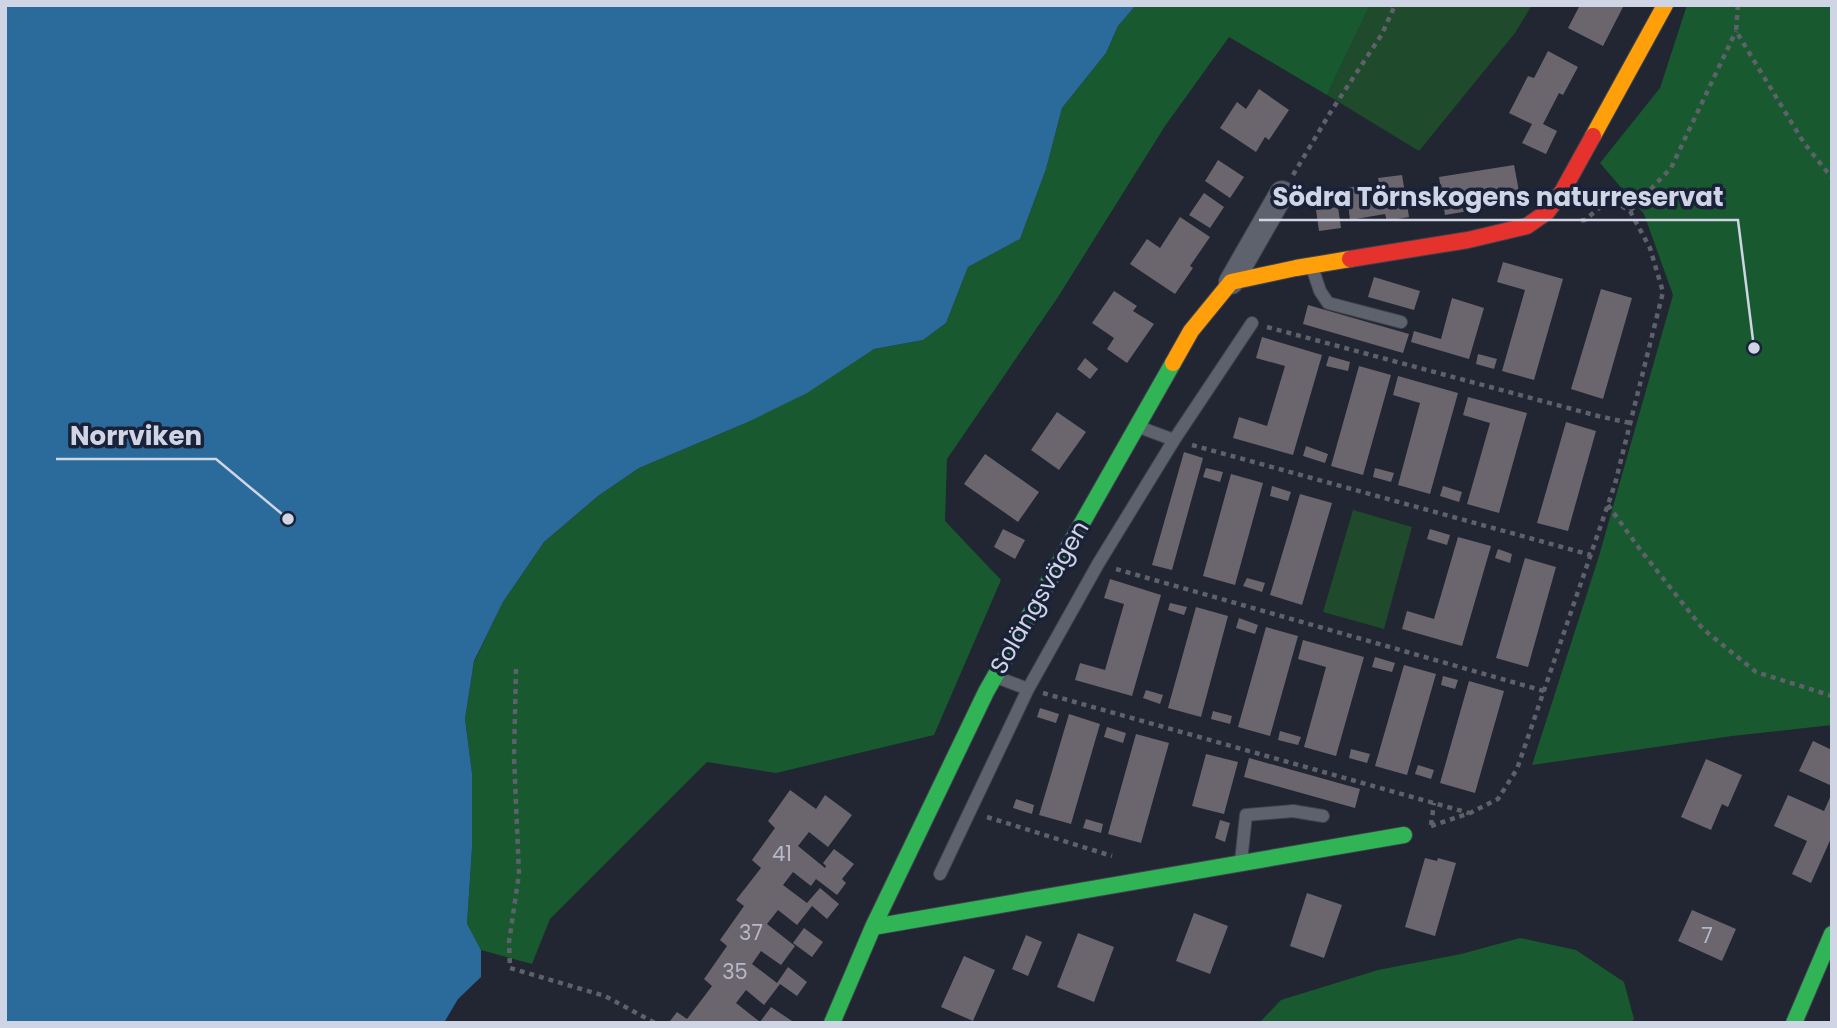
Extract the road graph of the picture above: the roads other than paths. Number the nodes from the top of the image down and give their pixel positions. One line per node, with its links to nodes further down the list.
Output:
1 (1665, 5): 3 (street)
2 (1282, 193): 4 (street, Solängsvägen)
3 (1311, 265): 4 (street); 5 (lane)
4 (1231, 282): 7 (street, Solängsvägen)
5 (1401, 322)
6 (1252, 323): 8 (lane)
7 (1137, 426): 8 (lane); 9 (street, Solängsvägen)
8 (1174, 440): 9 (lane)
9 (1081, 559): 10 (street, Solängsvägen); 11 (lane)
10 (994, 676): 11 (lane); 16 (street, Solängsvägen)
11 (1028, 689): 15 (lane)
12 (1323, 816): 14 (lane)
13 (1404, 835): 14 (street)
14 (1241, 864): 16 (street)
15 (940, 874)
16 (873, 927): 18 (street, Solängsvägen)
17 (1832, 934): 19 (street)
18 (832, 1023)
19 (1794, 1023)

